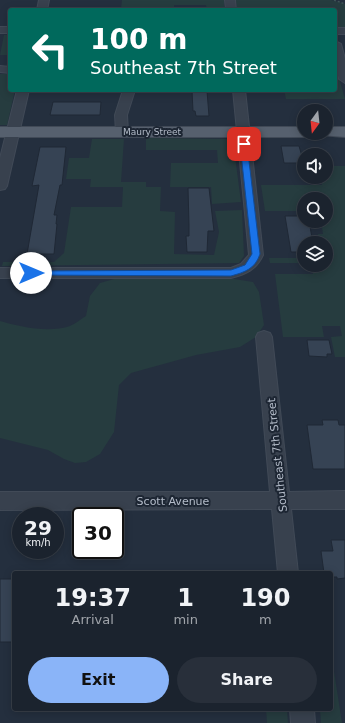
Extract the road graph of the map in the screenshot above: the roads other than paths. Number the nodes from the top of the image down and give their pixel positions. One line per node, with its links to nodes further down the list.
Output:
1 (337, 51): 2 (street)
2 (345, 79)
3 (22, 92): 6 (street)
4 (128, 92): 7 (street)
5 (239, 92): 8 (street)
6 (6, 132): 7 (main road, Maury Street); 12 (street)
7 (122, 132): 8 (main road, Maury Street)
8 (243, 132): 9 (main road, Maury Street); 13 (street)
9 (297, 132)
10 (333, 132): 11 (main road)
11 (345, 132)
12 (0, 186)
13 (0, 274)
14 (264, 337): 15 (street, Southeast 7th Street)
15 (281, 500): 16 (street, Scott Avenue); 17 (street, Scott Avenue); 18 (street, Southeast 7th Street)
16 (345, 500)
17 (0, 501)
18 (288, 571)
19 (302, 711): 20 (street)
20 (303, 723)

